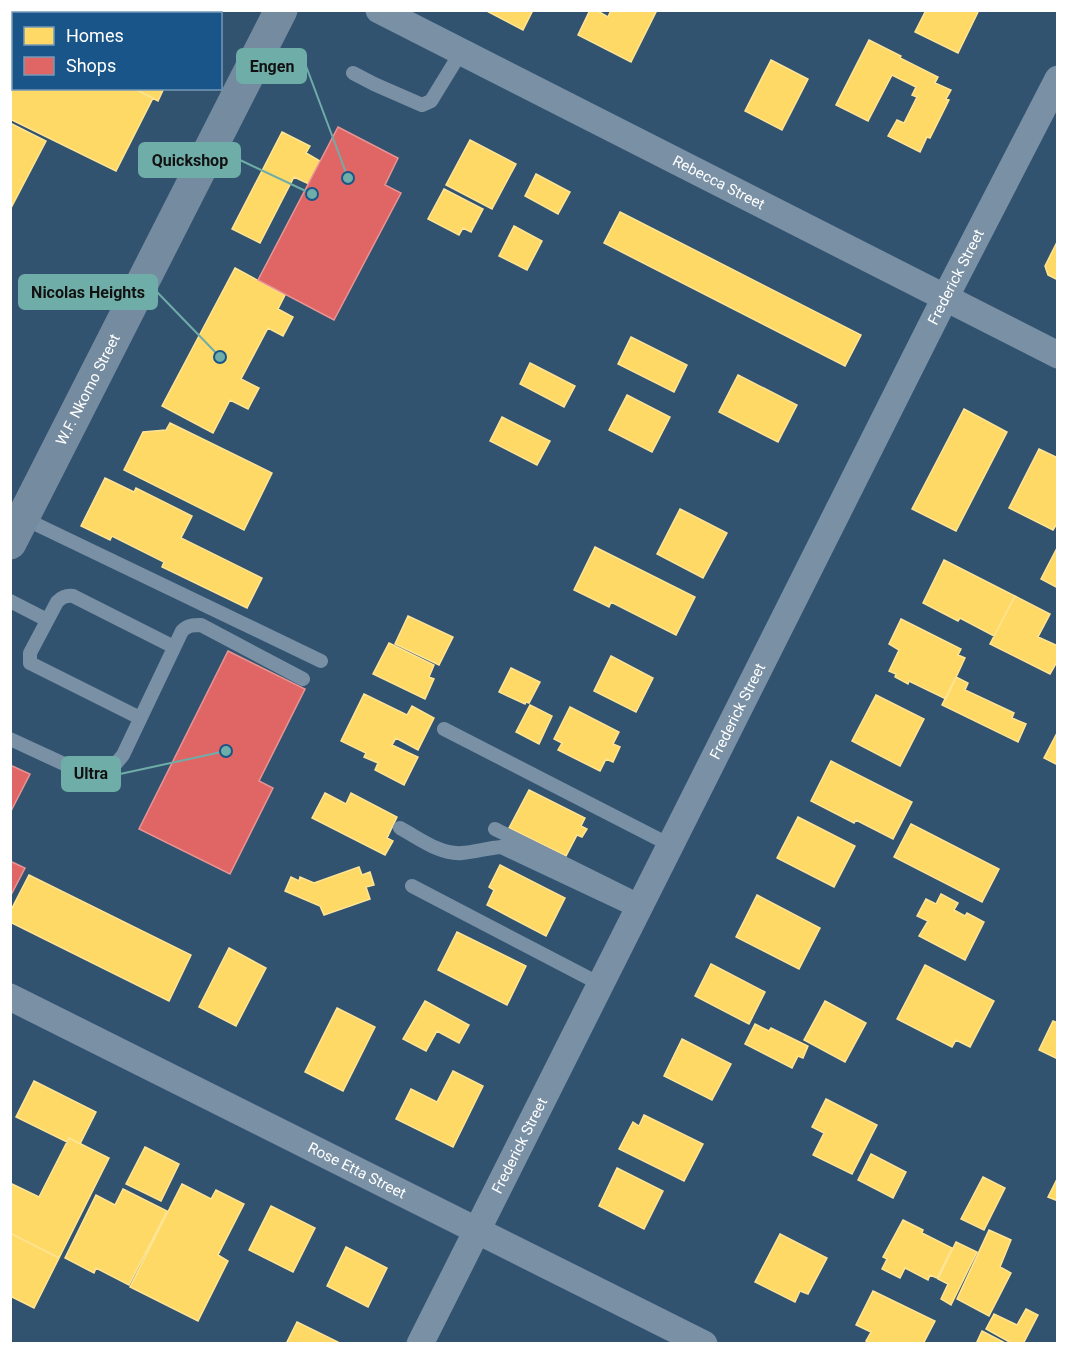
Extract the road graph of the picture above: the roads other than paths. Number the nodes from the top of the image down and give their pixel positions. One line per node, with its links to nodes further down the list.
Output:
1 (281, 10): 8 (main road, W.F. Nkomo Street)
2 (379, 10): 3 (street, Rebecca Street)
3 (461, 52): 4 (lane); 6 (street, Rebecca Street)
4 (353, 73)
5 (1058, 80): 6 (street, Frederick Street)
6 (945, 298): 7 (street, Rebecca Street); 19 (street, Frederick Street)
7 (1058, 355)
8 (17, 530): 12 (lane)
9 (10, 601): 10 (lane)
10 (47, 620): 11 (lane); 14 (lane)
11 (174, 647): 13 (lane); 14 (lane)
12 (321, 661)
13 (303, 678)
14 (140, 718): 16 (lane)
15 (444, 729): 19 (lane)
16 (10, 739)
17 (400, 828): 21 (lane)
18 (495, 829): 21 (lane)
19 (670, 845): 21 (street, Frederick Street)
20 (412, 886): 22 (lane)
21 (639, 906): 22 (street, Frederick Street)
22 (600, 984): 24 (street, Frederick Street)
23 (10, 997): 24 (street, Rose Etta Street)
24 (477, 1231): 25 (street, Frederick Street); 26 (street, Rose Etta Street)
25 (420, 1344)
26 (704, 1344)

